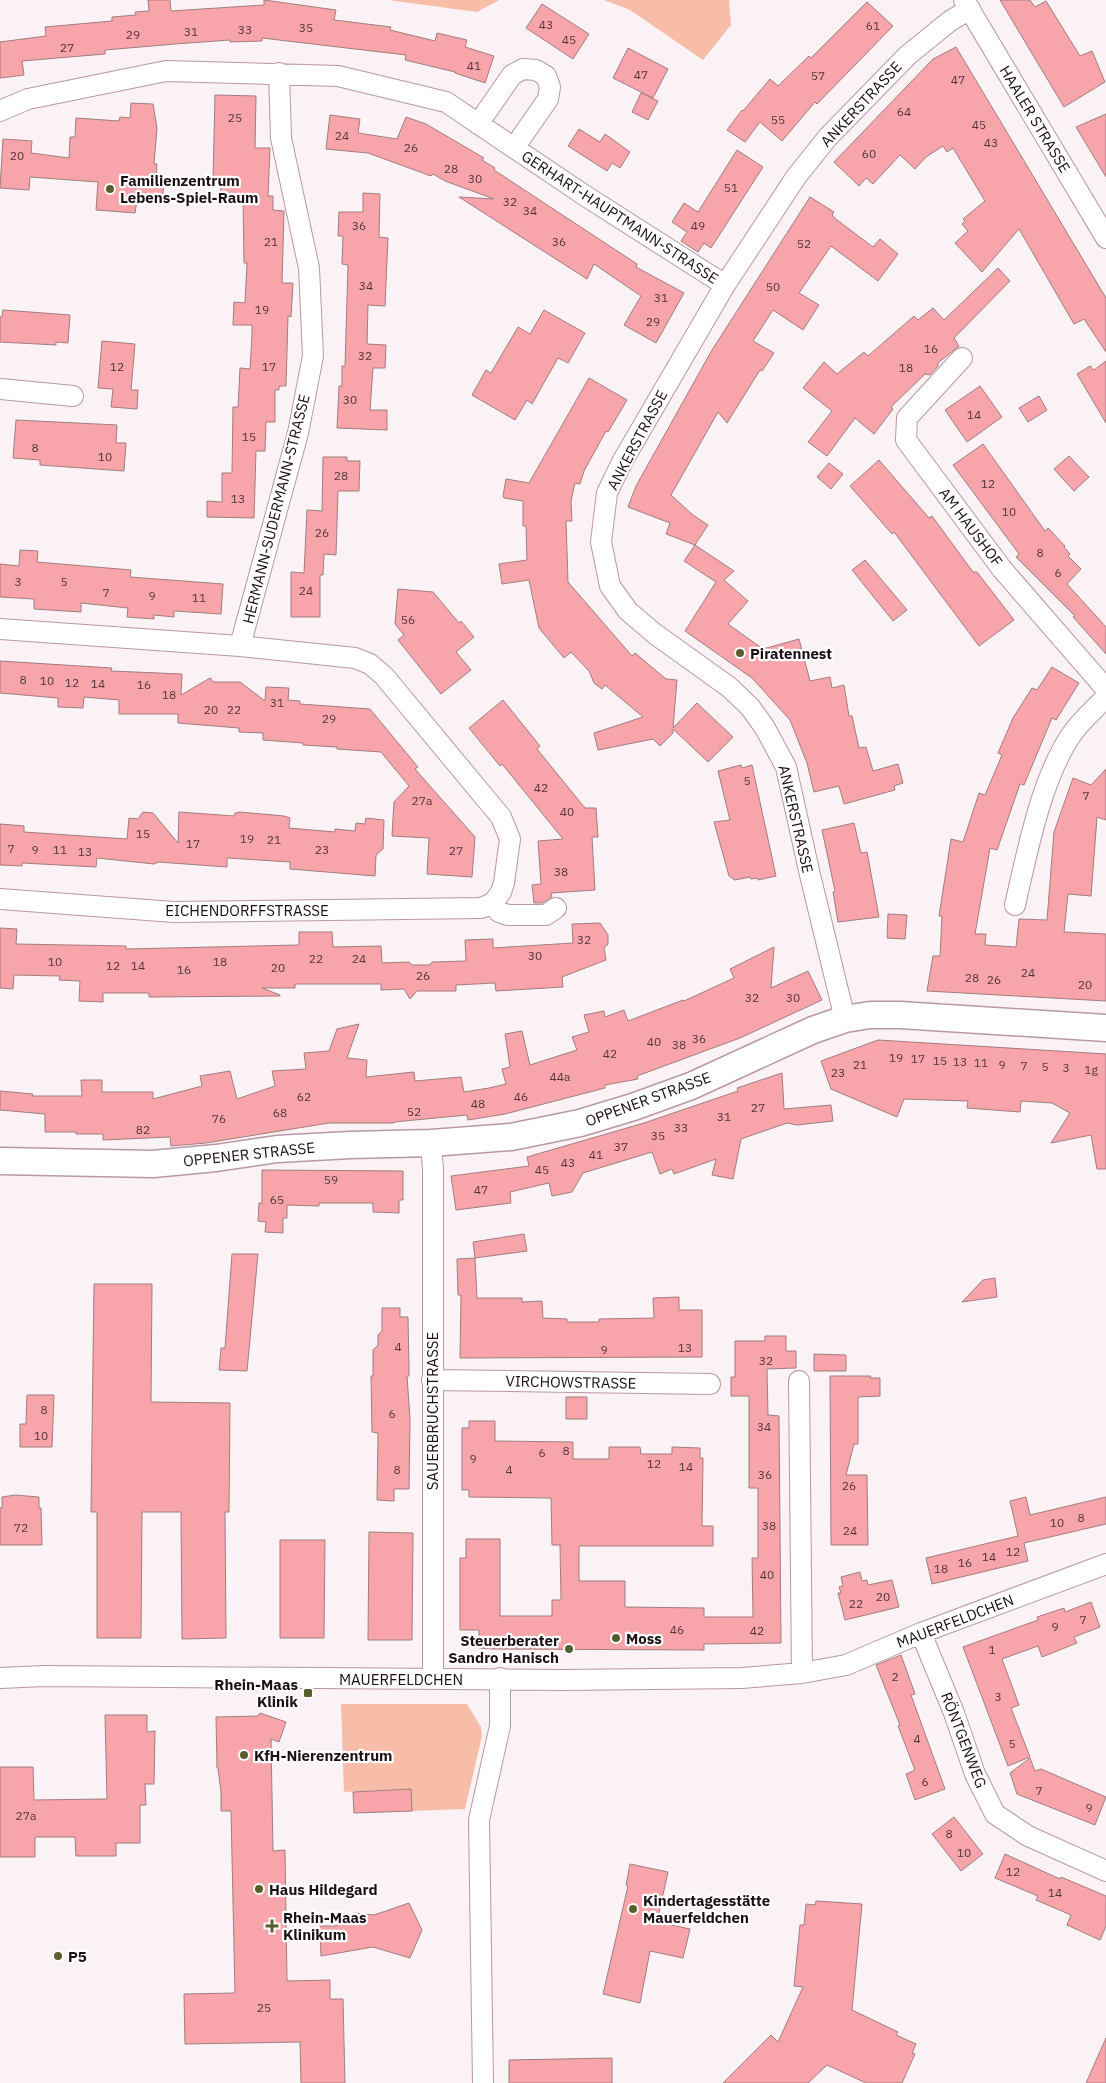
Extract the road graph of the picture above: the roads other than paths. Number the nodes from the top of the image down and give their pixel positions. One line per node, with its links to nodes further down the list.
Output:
1 (967, 5): 6 (street, HAALER STRASSE); 7 (street, ANKERSTRASSE)
2 (279, 73): 3 (street, GERHART-HAUPTMANN-STRASSE); 4 (street, GERHART-HAUPTMANN-STRASSE); 12 (street, HERMANN-SUDERMANN-STRASSE)
3 (0, 111)
4 (478, 124): 5 (street, GERHART-HAUPTMANN-STRASSE); 5 (street, GERHART-HAUPTMANN-STRASSE)
5 (514, 148): 7 (street, GERHART-HAUPTMANN-STRASSE)
6 (1106, 238)
7 (725, 285): 19 (street, ANKERSTRASSE)
8 (962, 358): 13 (street, AM HAUSHOF)
9 (0, 389): 10 (street)
10 (73, 396)
11 (0, 629): 12 (street)
12 (240, 646): 16 (street)
13 (1106, 689)
14 (1106, 696): 17 (street)
15 (0, 899): 16 (street, EICHENDORFFSTRASSE)
16 (493, 903): 18 (street)
17 (1015, 905)
18 (556, 908)
19 (845, 1019): 20 (street, OPPENER STRASSE); 21 (street, OPPENER STRASSE)
20 (1106, 1028)
21 (431, 1143): 22 (street, OPPENER STRASSE); 23 (street, SAUERBRUCHSTRASSE)
22 (0, 1161)
23 (432, 1380): 25 (street, VIRCHOWSTRASSE); 31 (street, SAUERBRUCHSTRASSE)
24 (799, 1381): 28 (street)
25 (710, 1384)
26 (1106, 1564): 27 (street, MAUERFELDCHEN)
27 (921, 1633): 28 (street, MAUERFELDCHEN); 32 (street, RÖNTGENWEG)
28 (802, 1673): 30 (street, MAUERFELDCHEN)
29 (0, 1678): 31 (street, MAUERFELDCHEN)
30 (500, 1678): 31 (street, MAUERFELDCHEN); 33 (street)
31 (433, 1679)
32 (1106, 1872)
33 (483, 2083)

